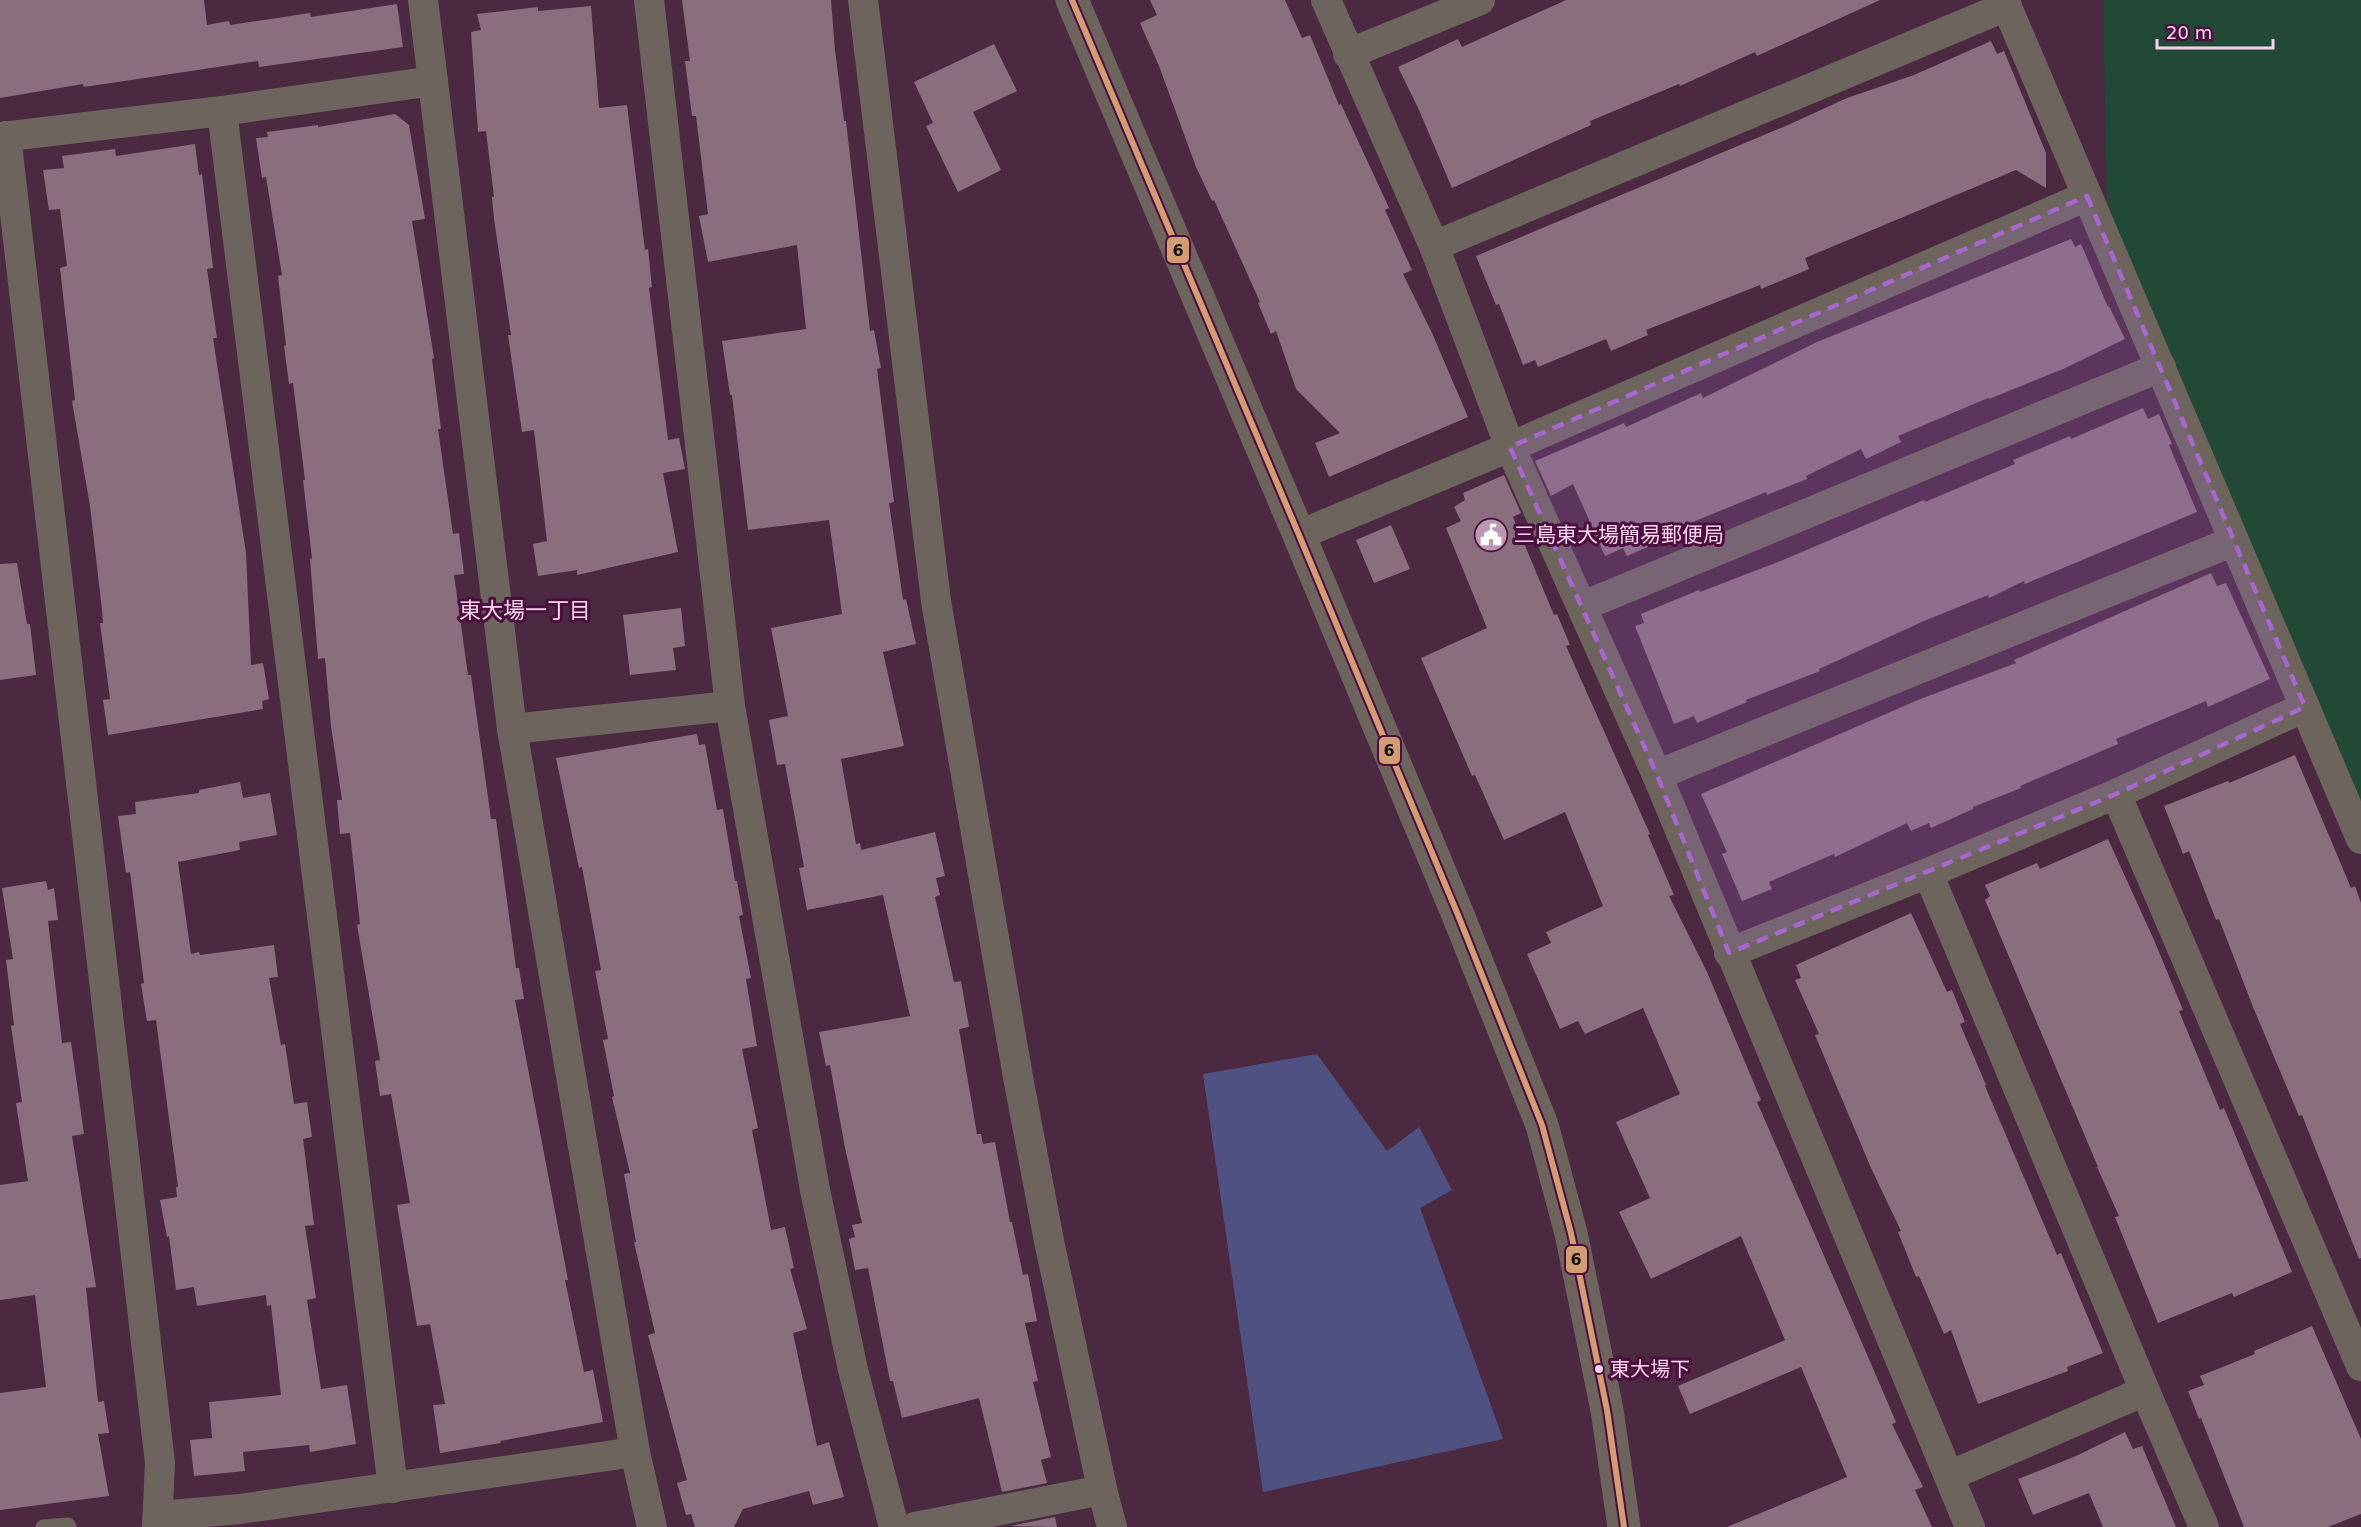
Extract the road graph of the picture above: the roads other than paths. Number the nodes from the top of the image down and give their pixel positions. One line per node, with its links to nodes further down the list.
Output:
1 (423, 0): 9 (street)
2 (649, 0): 19 (street)
3 (862, 0): 32 (street)
4 (1072, 0): 16 (street)
5 (1326, 0): 8 (street)
6 (1480, 0): 8 (street)
7 (2005, 3): 12 (street); 13 (street)
8 (1348, 54): 13 (street)
9 (433, 81): 10 (street); 21 (street)
10 (222, 111): 11 (street); 31 (street)
11 (3, 136): 33 (street)
12 (2087, 196): 14 (street); 15 (street)
13 (1434, 246): 15 (street)
14 (2161, 367): 17 (street); 18 (street)
15 (1510, 447): 16 (street); 18 (street)
16 (1299, 535): 40 (street)
17 (2234, 541): 20 (street); 22 (street)
18 (1583, 606): 22 (street)
19 (730, 706): 21 (street); 37 (street)
20 (2305, 707): 23 (street); 24 (street)
21 (512, 729): 29 (street)
22 (1657, 775): 26 (street)
23 (2116, 794): 25 (street); 27 (street)
24 (2361, 840)
25 (1928, 873): 26 (street); 28 (street)
26 (1729, 953): 30 (street)
27 (2361, 1366)
28 (2145, 1391): 30 (street); 42 (street)
29 (635, 1452): 31 (street); 36 (street)
30 (1949, 1476): 41 (street)
31 (393, 1488): 33 (street)
32 (1102, 1490): 38 (street); 39 (street)
33 (158, 1521)
34 (43, 1527): 35 (lane)
35 (69, 1527)
36 (652, 1527)
37 (894, 1527)
38 (915, 1527)
39 (1112, 1527)
40 (1624, 1527)
41 (1970, 1527)
42 (2204, 1527)

